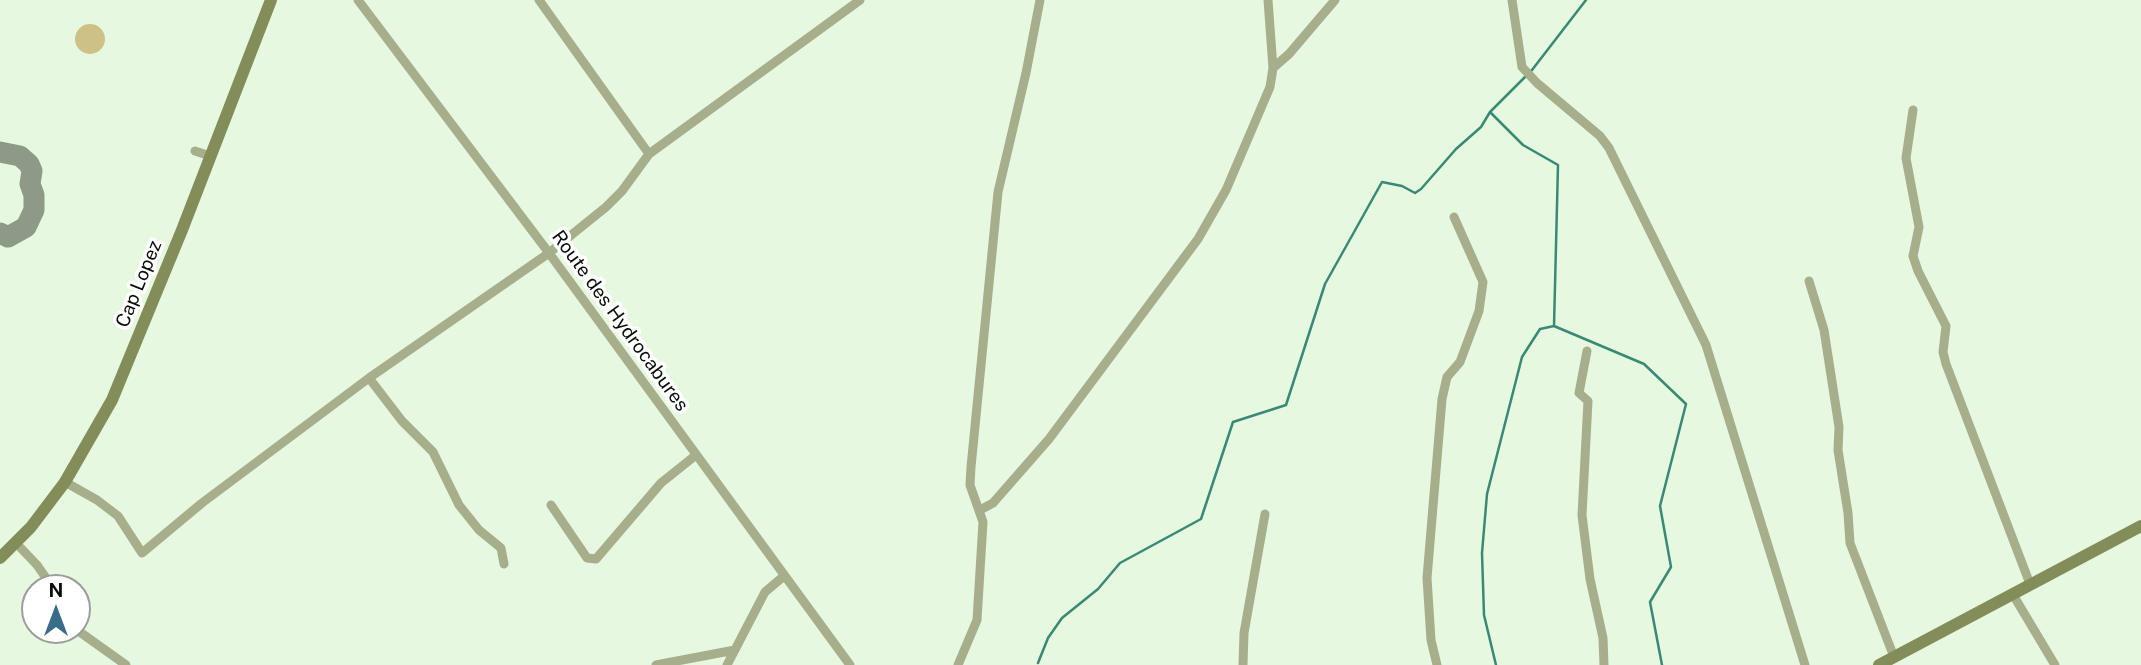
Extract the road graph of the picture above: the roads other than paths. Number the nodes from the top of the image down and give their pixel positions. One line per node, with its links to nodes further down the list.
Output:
1 (271, 0): 13 (street, Cap Lopez)
2 (358, 0): 15 (street, Route des Hydrocabures)
3 (539, 0): 12 (street)
4 (860, 0): 12 (street)
5 (1040, 0): 22 (street)
6 (1268, 0): 9 (street)
7 (1335, 0): 9 (street)
8 (1512, 0): 43 (street)
9 (1273, 68): 22 (street)
10 (1913, 110): 30 (street)
11 (194, 151): 13 (street)
12 (649, 154): 15 (street)
13 (210, 156): 20 (street, Cap Lopez)
14 (1454, 217): 41 (street)
15 (549, 253): 18 (street); 19 (street, Route des Hydrocabures)
16 (1809, 281): 34 (street)
17 (1587, 351): 42 (street)
18 (369, 378): 20 (street); 27 (street)
19 (696, 455): 21 (street); 29 (street, Route des Hydrocabures)
20 (65, 482): 25 (street, Cap Lopez)
21 (551, 505)
22 (980, 510): 39 (street)
23 (1265, 514): 40 (street)
24 (2141, 526): 30 (street)
25 (16, 543): 26 (street, Cap Lopez); 28 (street)
26 (0, 558)
27 (504, 564)
28 (43, 574)
29 (784, 576): 33 (street); 38 (street, Route des Hydrocabures)
30 (2030, 584): 31 (street)
31 (2012, 593): 34 (street); 45 (street)
32 (91, 639): 35 (street)
33 (735, 650): 36 (street); 37 (street)
34 (1894, 657): 44 (street)
35 (126, 665)
36 (656, 665)
37 (727, 665)
38 (850, 665)
39 (958, 665)
40 (1244, 665)
41 (1437, 665)
42 (1604, 665)
43 (1805, 665)
44 (1879, 665)
45 (2055, 665)

